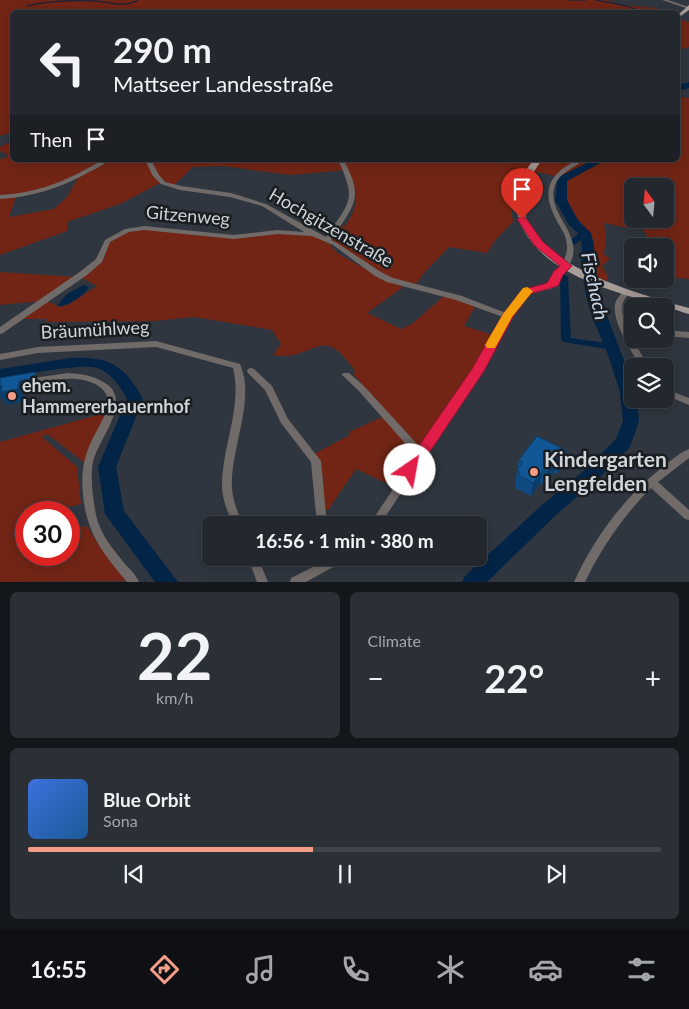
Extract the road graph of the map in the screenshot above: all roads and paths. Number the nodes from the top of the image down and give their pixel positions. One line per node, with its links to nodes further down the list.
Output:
1 (664, 0): 2 (street)
2 (689, 7)
3 (103, 162): 8 (street)
4 (149, 162): 9 (street, Hochgitzenstraße)
5 (341, 162): 10 (street)
6 (537, 162): 11 (main road)
7 (578, 162): 11 (street)
8 (0, 197)
9 (315, 235): 10 (street, Hochgitzenstraße); 16 (street, Gitzenweg)
10 (328, 240): 14 (street, Hochgitzenstraße)
11 (566, 266): 12 (main road); 14 (street)
12 (626, 293): 13 (main road); 15 (street)
13 (689, 311)
14 (507, 316): 25 (street)
15 (624, 321)
16 (2, 329)
17 (674, 334): 18 (street)
18 (689, 335)
19 (0, 357): 28 (street, Bräumühlweg)
20 (251, 371): 29 (street)
21 (346, 374): 25 (street)
22 (17, 383): 34 (street)
23 (674, 396): 24 (street)
24 (689, 402)
25 (423, 450): 30 (street)
26 (689, 453): 27 (street)
27 (652, 483): 31 (street); 37 (street)
28 (234, 516)
29 (321, 516)
30 (380, 516)
31 (689, 516)
32 (257, 566): 35 (street)
33 (325, 566): 36 (street)
34 (134, 582)
35 (264, 582)
36 (295, 582)
37 (580, 582)

